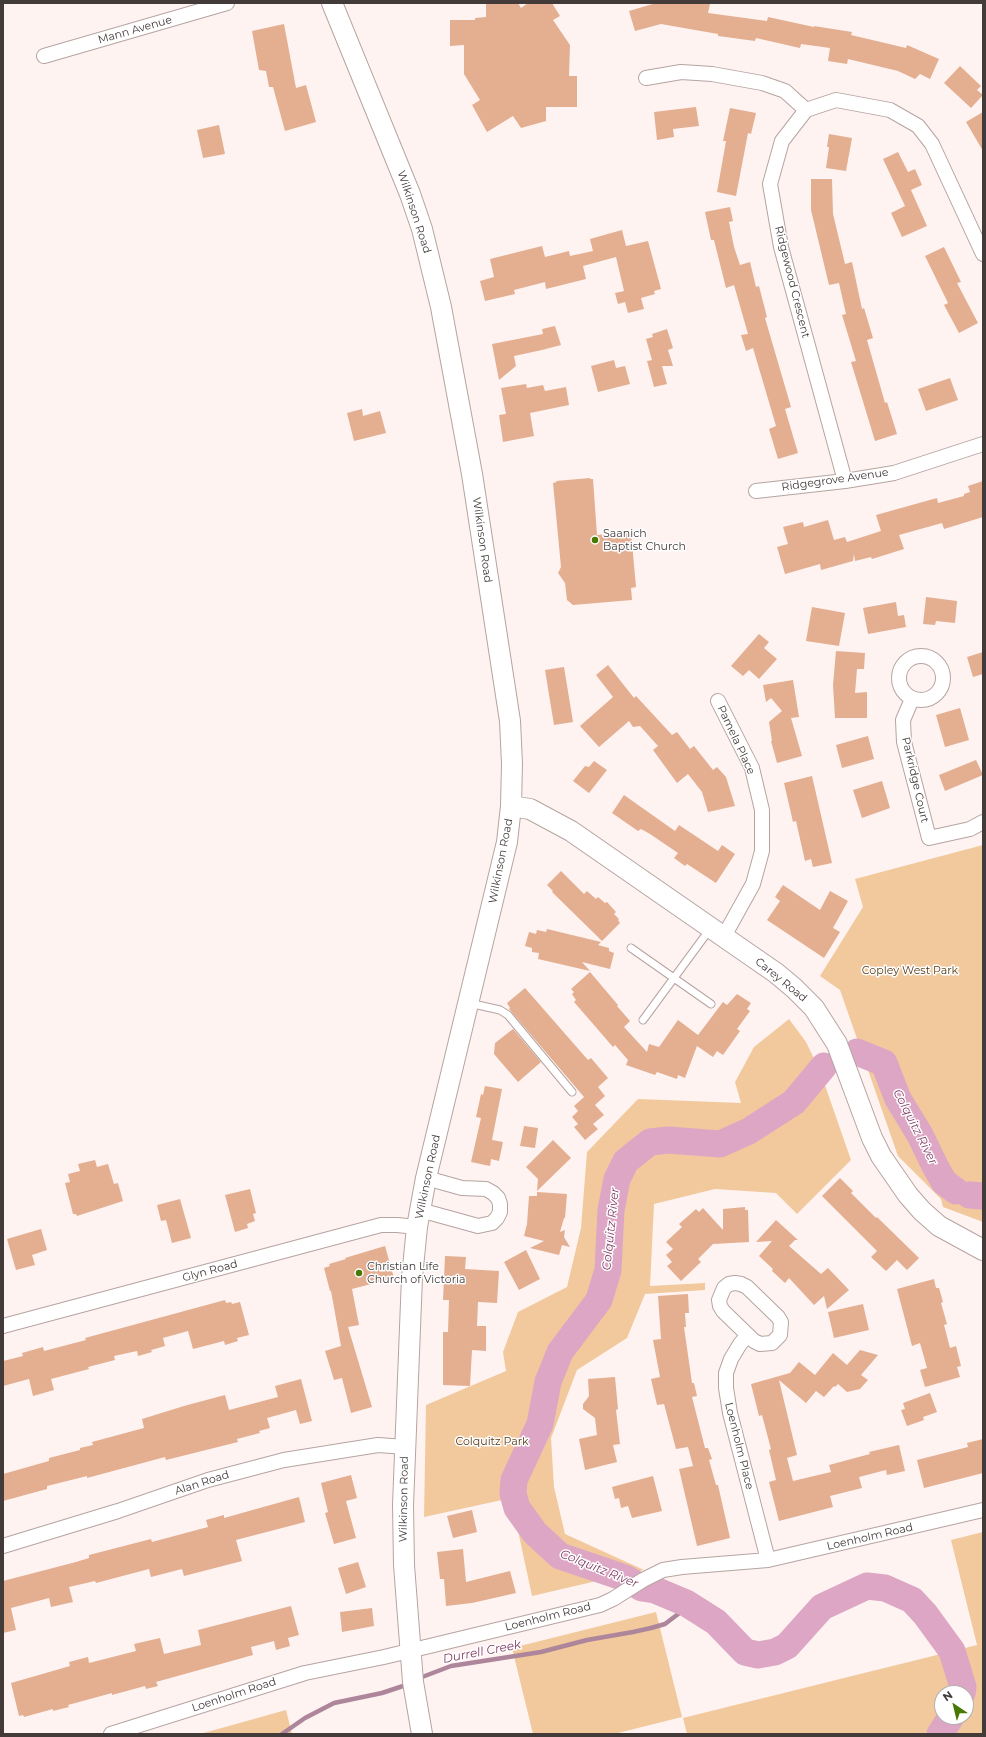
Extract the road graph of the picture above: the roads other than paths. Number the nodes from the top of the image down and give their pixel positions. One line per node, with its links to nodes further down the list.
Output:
1 (227, 3): 3 (street, Mann Avenue)
2 (332, 3): 12 (main road, Wilkinson Road)
3 (44, 56)
4 (646, 78): 5 (street)
5 (806, 110): 6 (street); 8 (street, Ridgewood Crescent)
6 (983, 254)
7 (983, 444): 8 (street, Ridgegrove Avenue)
8 (846, 481): 9 (street, Ridgegrove Avenue)
9 (756, 491)
10 (912, 699): 13 (street, Parkridge Court)
11 (718, 701): 14 (street, Pamela Place)
12 (511, 806): 14 (main road, Carey Road); 17 (main road, Wilkinson Road)
13 (983, 822)
14 (717, 933): 16 (lane); 23 (main road, Carey Road)
15 (631, 948): 16 (lane)
16 (673, 978): 18 (lane); 19 (lane)
17 (469, 1002): 20 (lane); 21 (main road, Wilkinson Road)
18 (711, 1004)
19 (643, 1020)
20 (572, 1092)
21 (426, 1178): 22 (main road, Wilkinson Road); 22 (street, Glyn Road)
22 (419, 1219): 24 (street, Glyn Road); 26 (main road, Wilkinson Road)
23 (983, 1250)
24 (3, 1326)
25 (748, 1335): 25 (street); 29 (street, Loenholm Place)
26 (405, 1447): 28 (street, Alan Road); 30 (main road, Wilkinson Road)
27 (983, 1510): 29 (street, Loenholm Road)
28 (3, 1546)
29 (768, 1560): 30 (street, Loenholm Road)
30 (410, 1650): 31 (street, Loenholm Road); 32 (main road, Wilkinson Road)
31 (111, 1734)
32 (422, 1734)

